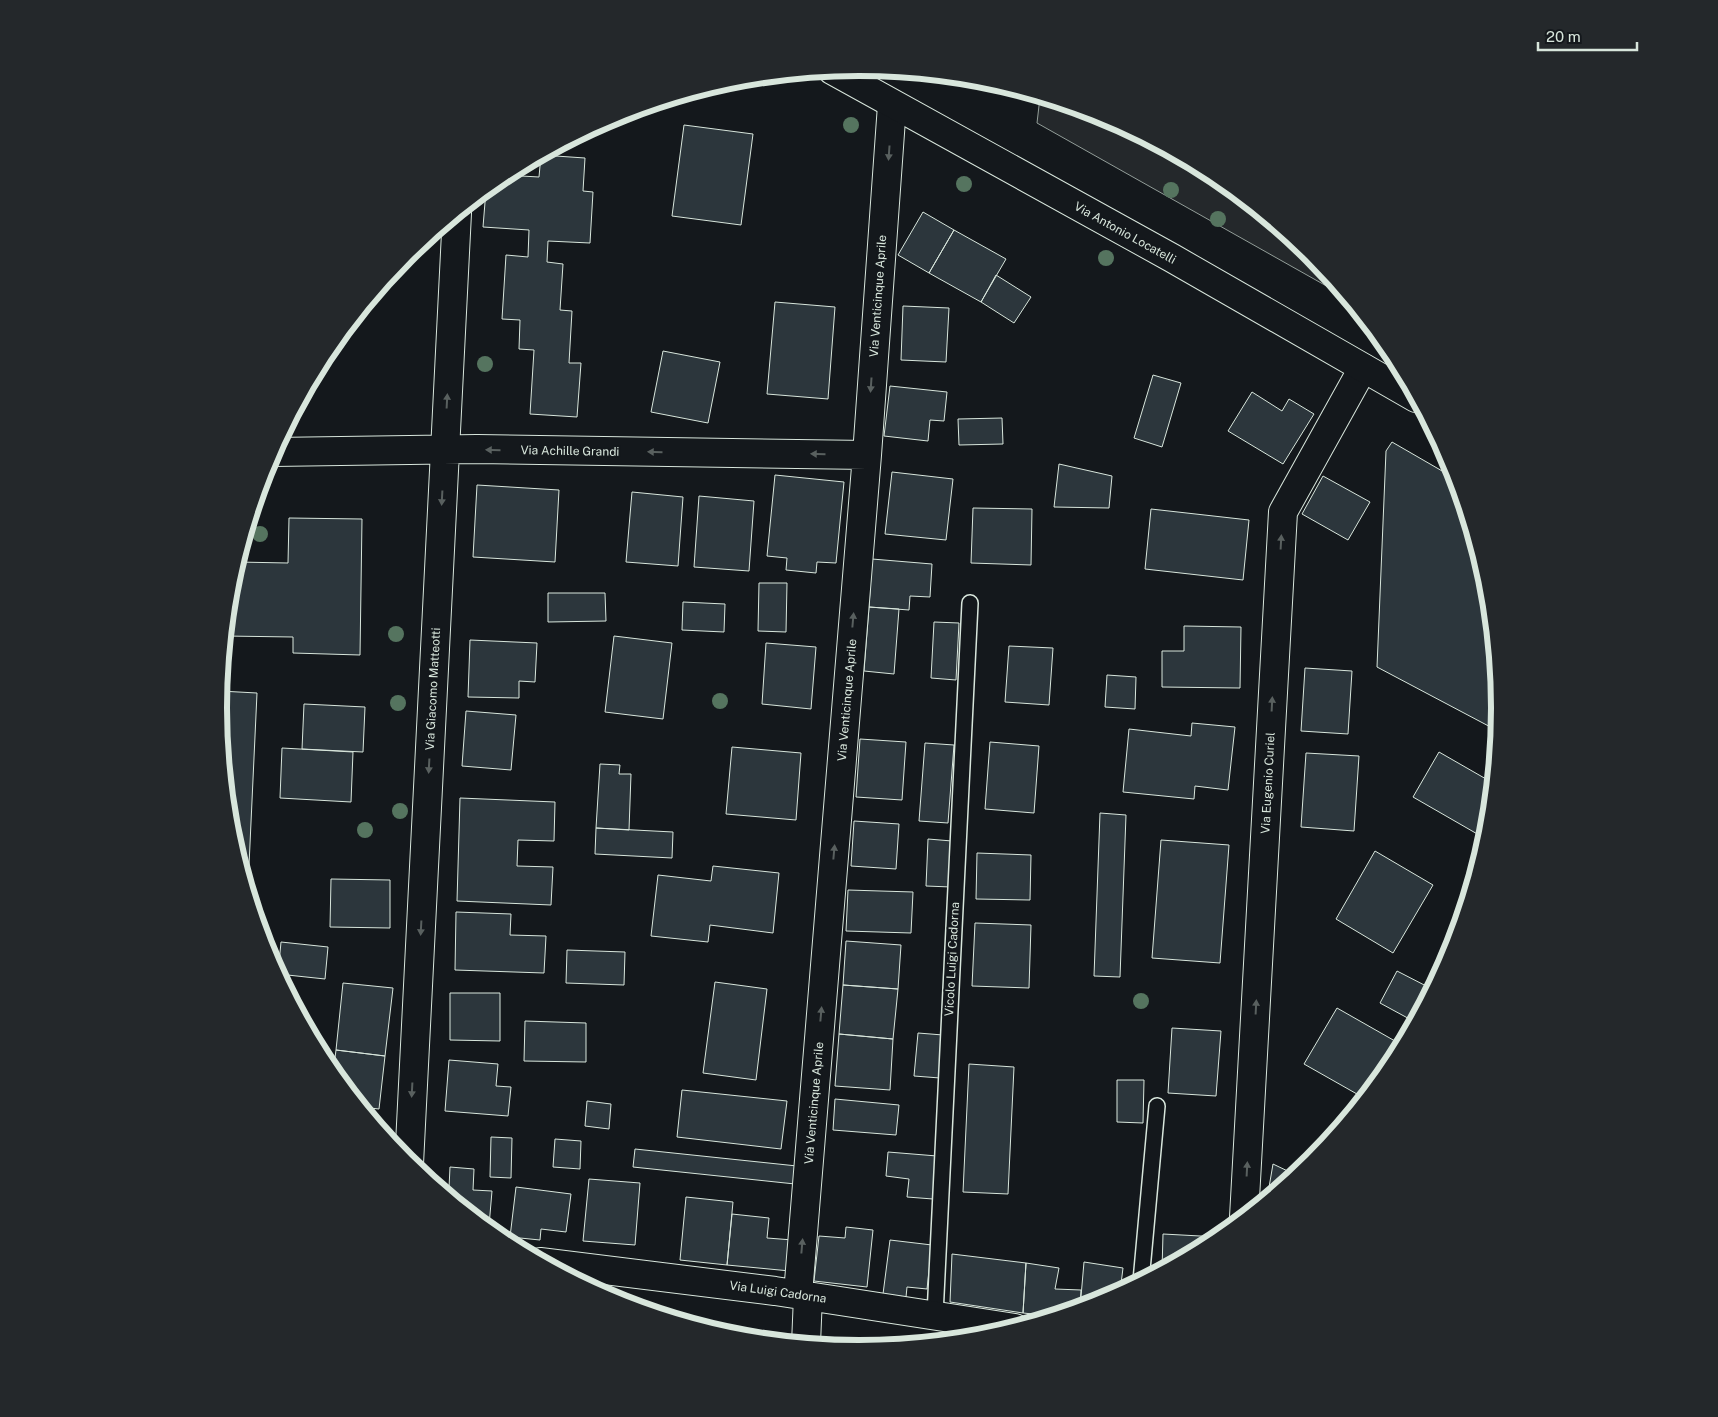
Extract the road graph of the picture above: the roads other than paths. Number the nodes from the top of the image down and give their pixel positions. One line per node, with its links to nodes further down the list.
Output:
1 (844, 77): 2 (street, Via Antonio Locatelli)
2 (892, 104): 4 (street, Via Antonio Locatelli); 8 (street, Via Venticinque Aprile, one-way to 8)
3 (457, 221): 6 (street, Via Giacomo Matteotti, one-way to 3)
4 (1363, 368): 5 (street, Via Antonio Locatelli); 12 (street, Via Eugenio Curiel, one-way to 4)
5 (1408, 393)
6 (444, 450): 7 (street, Via Achille Grandi); 8 (street, Via Achille Grandi, one-way to 6); 11 (street, Via Giacomo Matteotti, one-way to 11)
7 (282, 452)
8 (866, 455): 15 (street, Via Venticinque Aprile, one-way to 8)
9 (970, 603): 16 (lane, Vicolo Luigi Cadorna)
10 (1157, 1106): 14 (lane)
11 (410, 1153)
12 (1244, 1210)
13 (557, 1264): 15 (street, Via Luigi Cadorna)
14 (1142, 1275)
15 (803, 1295): 16 (street, Via Luigi Cadorna); 18 (street, Via Venticinque Aprile)
16 (935, 1315): 17 (street, Via Luigi Cadorna)
17 (979, 1330)
18 (806, 1338)

